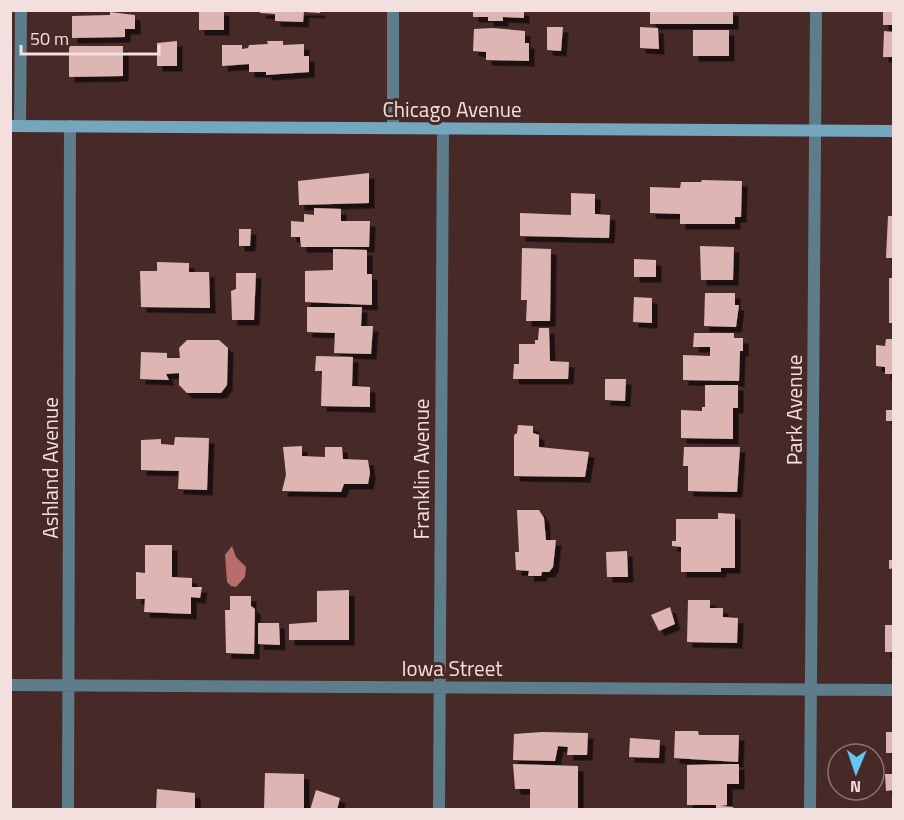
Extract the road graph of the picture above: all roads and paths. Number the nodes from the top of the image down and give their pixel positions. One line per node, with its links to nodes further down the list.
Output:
1 (21, 10): 4 (street)
2 (393, 10): 6 (street)
3 (816, 10): 8 (street, Park Avenue)
4 (15, 126): 5 (main road, Chicago Avenue)
5 (70, 126): 6 (main road, Chicago Avenue); 11 (street, Ashland Avenue)
6 (393, 128): 7 (main road, Chicago Avenue)
7 (443, 128): 8 (main road, Chicago Avenue); 12 (street, Franklin Avenue)
8 (815, 130): 9 (main road, Chicago Avenue); 13 (street, Park Avenue)
9 (894, 131)
10 (10, 685): 11 (street, Iowa Street)
11 (68, 685): 12 (street, Iowa Street); 15 (street, Ashland Avenue)
12 (440, 687): 13 (street, Iowa Street); 16 (street, Franklin Avenue)
13 (811, 690): 14 (street, Iowa Street); 17 (street, Park Avenue)
14 (894, 690)
15 (68, 810)
16 (439, 810)
17 (810, 810)

